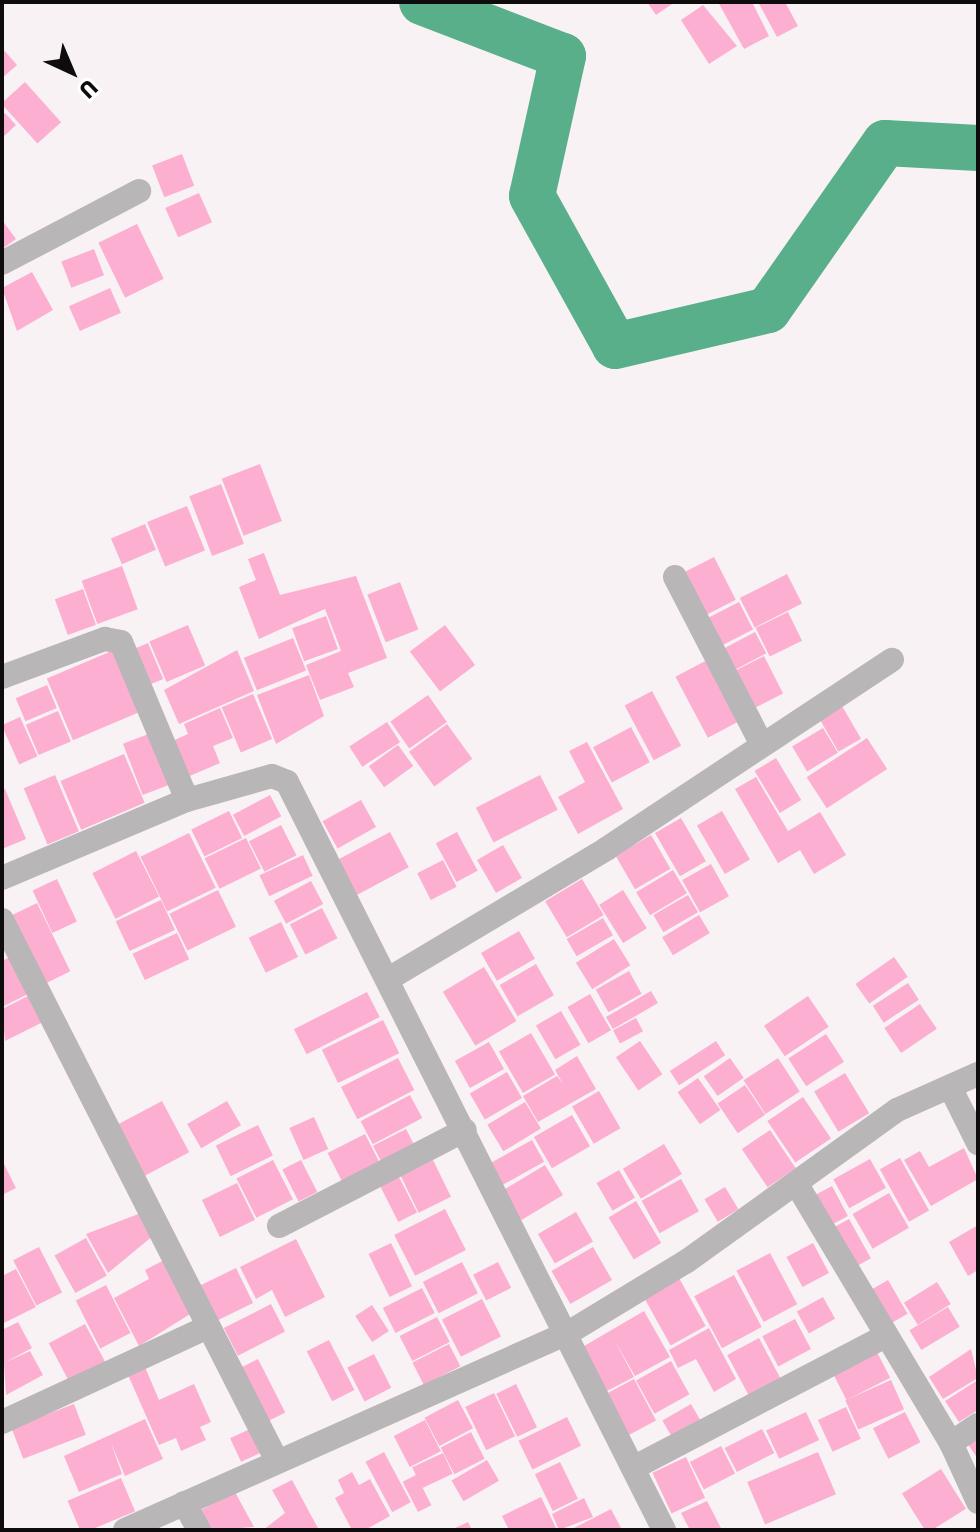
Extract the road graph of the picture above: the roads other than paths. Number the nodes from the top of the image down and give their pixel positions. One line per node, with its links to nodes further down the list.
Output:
1 (139, 191): 2 (street)
2 (2, 263)
3 (675, 577): 6 (street)
4 (892, 660): 6 (street)
5 (2, 677): 7 (street)
6 (760, 741): 10 (street)
7 (187, 800): 8 (street); 10 (street)
8 (2, 878)
9 (2, 920): 17 (street)
10 (390, 978): 13 (street)
11 (978, 1074): 12 (street)
12 (950, 1087): 14 (street); 15 (street)
13 (465, 1130): 16 (street); 18 (street)
14 (978, 1143)
15 (796, 1183): 18 (street); 19 (street)
16 (279, 1226)
17 (208, 1327): 20 (street); 23 (street)
18 (568, 1333): 23 (street); 24 (street)
19 (882, 1338): 22 (street); 24 (street)
20 (2, 1422)
21 (978, 1425): 22 (street)
22 (951, 1443): 25 (street)
23 (277, 1461): 26 (street)
24 (633, 1468): 29 (street)
25 (978, 1502)
26 (184, 1503): 27 (street); 28 (street)
27 (125, 1530)
28 (199, 1530)
29 (664, 1530)

